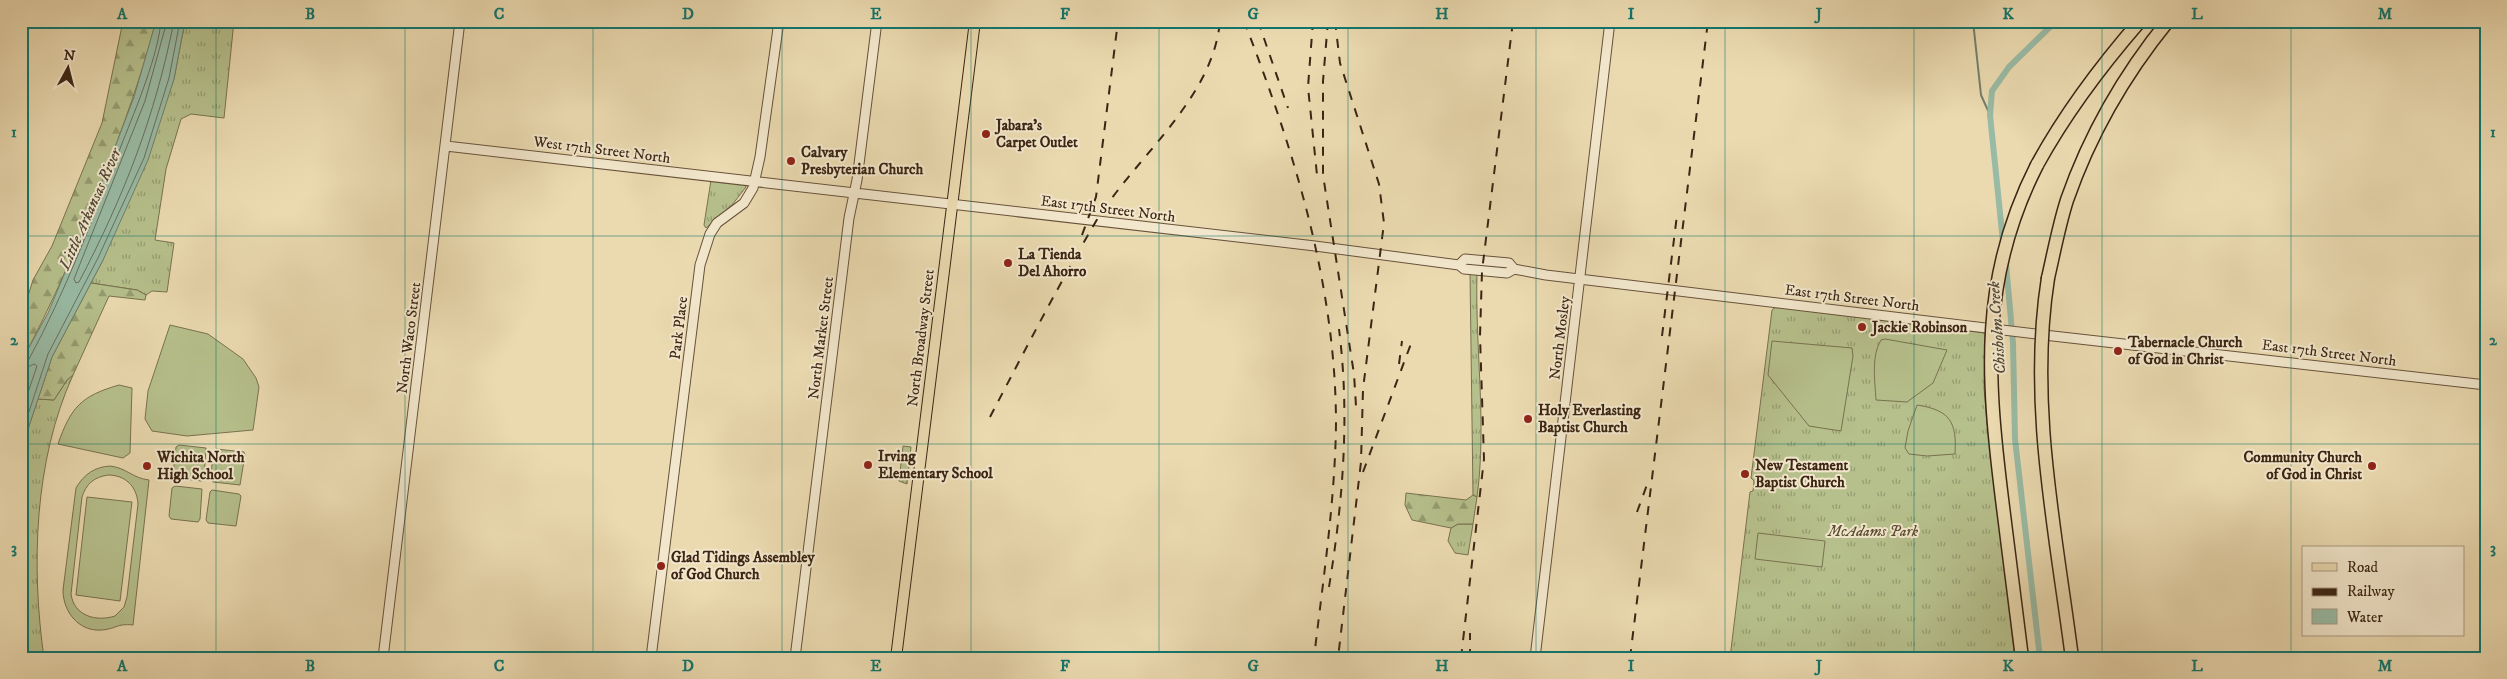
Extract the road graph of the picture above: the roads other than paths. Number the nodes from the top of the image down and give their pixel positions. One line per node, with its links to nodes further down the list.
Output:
1 (460, 21): 8 (street, North Waco Street)
2 (779, 21): 9 (street, Park Place)
3 (877, 21): 10 (street, North Market Street)
4 (975, 21): 11 (main road, North Broadway Street)
5 (1610, 21): 12 (street, North Mosley)
6 (2140, 21): 19 (highway, bridge)
7 (2168, 21): 20 (highway, bridge)
8 (446, 146): 9 (street, West 17th Street North); 14 (street, North Waco Street)
9 (754, 182): 10 (street, East 17th Street North); 15 (street, Park Place)
10 (855, 193): 11 (street, East 17th Street North); 16 (street, North Market Street)
11 (953, 204): 12 (street, East 17th Street North); 17 (main road, North Broadway Street)
12 (1581, 279): 13 (street, East 17th Street North); 18 (street, North Mosley)
13 (2486, 385)
14 (383, 658)
15 (651, 658)
16 (795, 658)
17 (896, 658)
18 (1535, 658)
19 (2022, 658)
20 (2072, 658)

